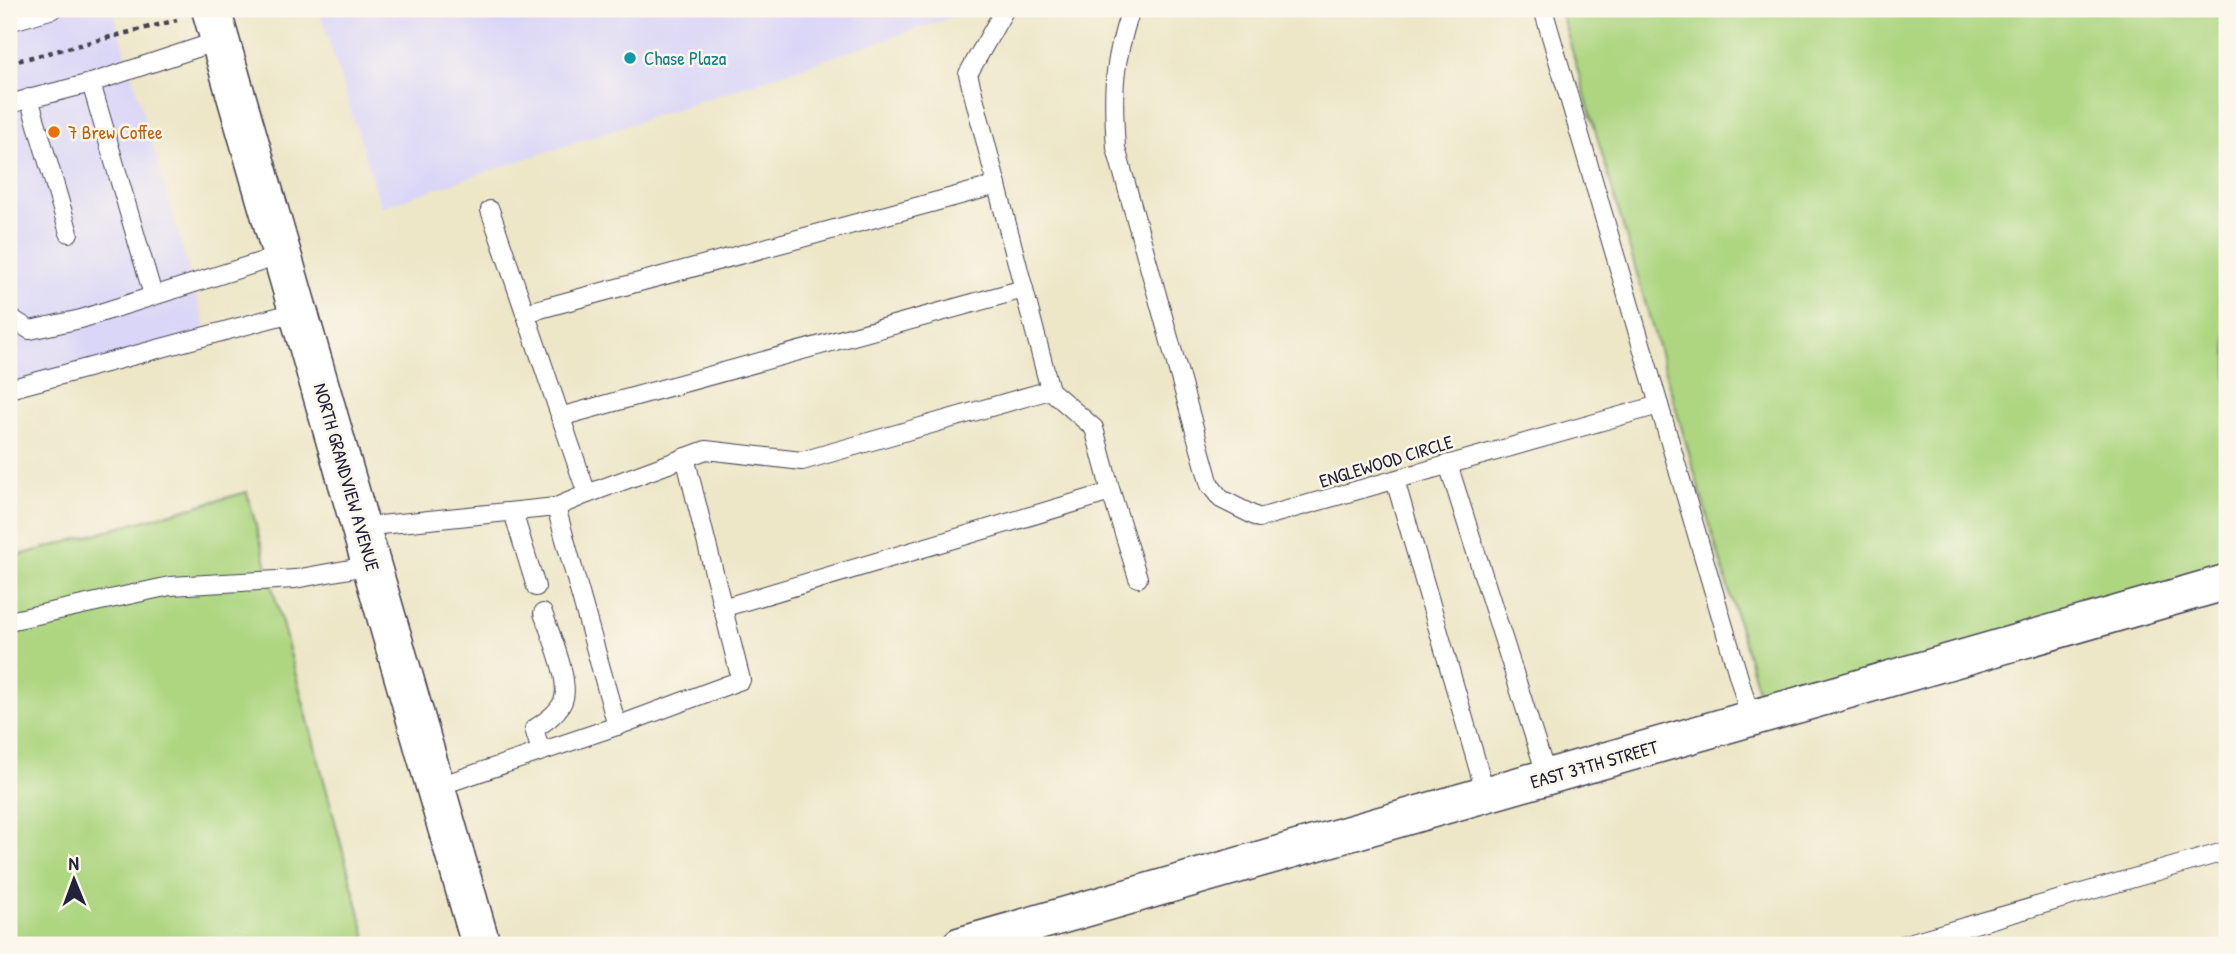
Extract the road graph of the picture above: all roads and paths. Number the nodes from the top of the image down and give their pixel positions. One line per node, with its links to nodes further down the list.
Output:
1 (53, 9): 6 (lane)
2 (1005, 9): 11 (lane)
3 (1131, 9): 26 (lane, ENGLEWOOD CIRCLE)
4 (1543, 9): 22 (lane)
5 (215, 20): 7 (path); 8 (lane); 14 (main road, NORTH GRANDVIEW AVENUE)
6 (9, 22)
7 (9, 63)
8 (91, 83): 9 (lane); 16 (lane)
9 (29, 98): 10 (lane); 13 (lane)
10 (9, 104)
11 (997, 185): 15 (lane); 18 (lane)
12 (490, 210): 18 (lane)
13 (69, 233)
14 (282, 254): 16 (lane); 17 (main road, NORTH GRANDVIEW AVENUE)
15 (1024, 289): 21 (lane); 23 (lane)
16 (153, 295): 19 (lane)
17 (299, 311): 20 (lane); 31 (main road, NORTH GRANDVIEW AVENUE)
18 (525, 313): 23 (lane)
19 (9, 317)
20 (9, 389)
21 (1050, 390): 24 (lane); 27 (lane)
22 (1659, 405): 25 (lane, ENGLEWOOD CIRCLE); 39 (lane)
23 (560, 417): 28 (lane)
24 (685, 457): 28 (lane); 36 (lane)
25 (1448, 464): 26 (lane, ENGLEWOOD CIRCLE); 42 (lane)
26 (1395, 480): 44 (lane)
27 (1111, 492): 33 (lane); 36 (lane)
28 (587, 494): 29 (lane)
29 (556, 507): 30 (lane); 40 (lane)
30 (513, 512): 31 (lane); 35 (lane)
31 (361, 527): 32 (main road, NORTH GRANDVIEW AVENUE)
32 (372, 565): 38 (lane); 43 (main road, NORTH GRANDVIEW AVENUE)
33 (1138, 578)
34 (2227, 582): 39 (street, EAST 37TH STREET)
35 (536, 587)
36 (722, 608): 40 (lane)
37 (544, 612): 41 (lane)
38 (9, 621)
39 (1751, 719): 42 (street, EAST 37TH STREET)
40 (617, 726): 41 (lane)
41 (541, 751): 43 (lane)
42 (1546, 778): 44 (street, EAST 37TH STREET)
43 (436, 787): 46 (main road, NORTH GRANDVIEW AVENUE)
44 (1486, 795): 47 (street, EAST 37TH STREET)
45 (2227, 851): 48 (lane)
46 (481, 945)
47 (960, 945)
48 (1902, 945)

